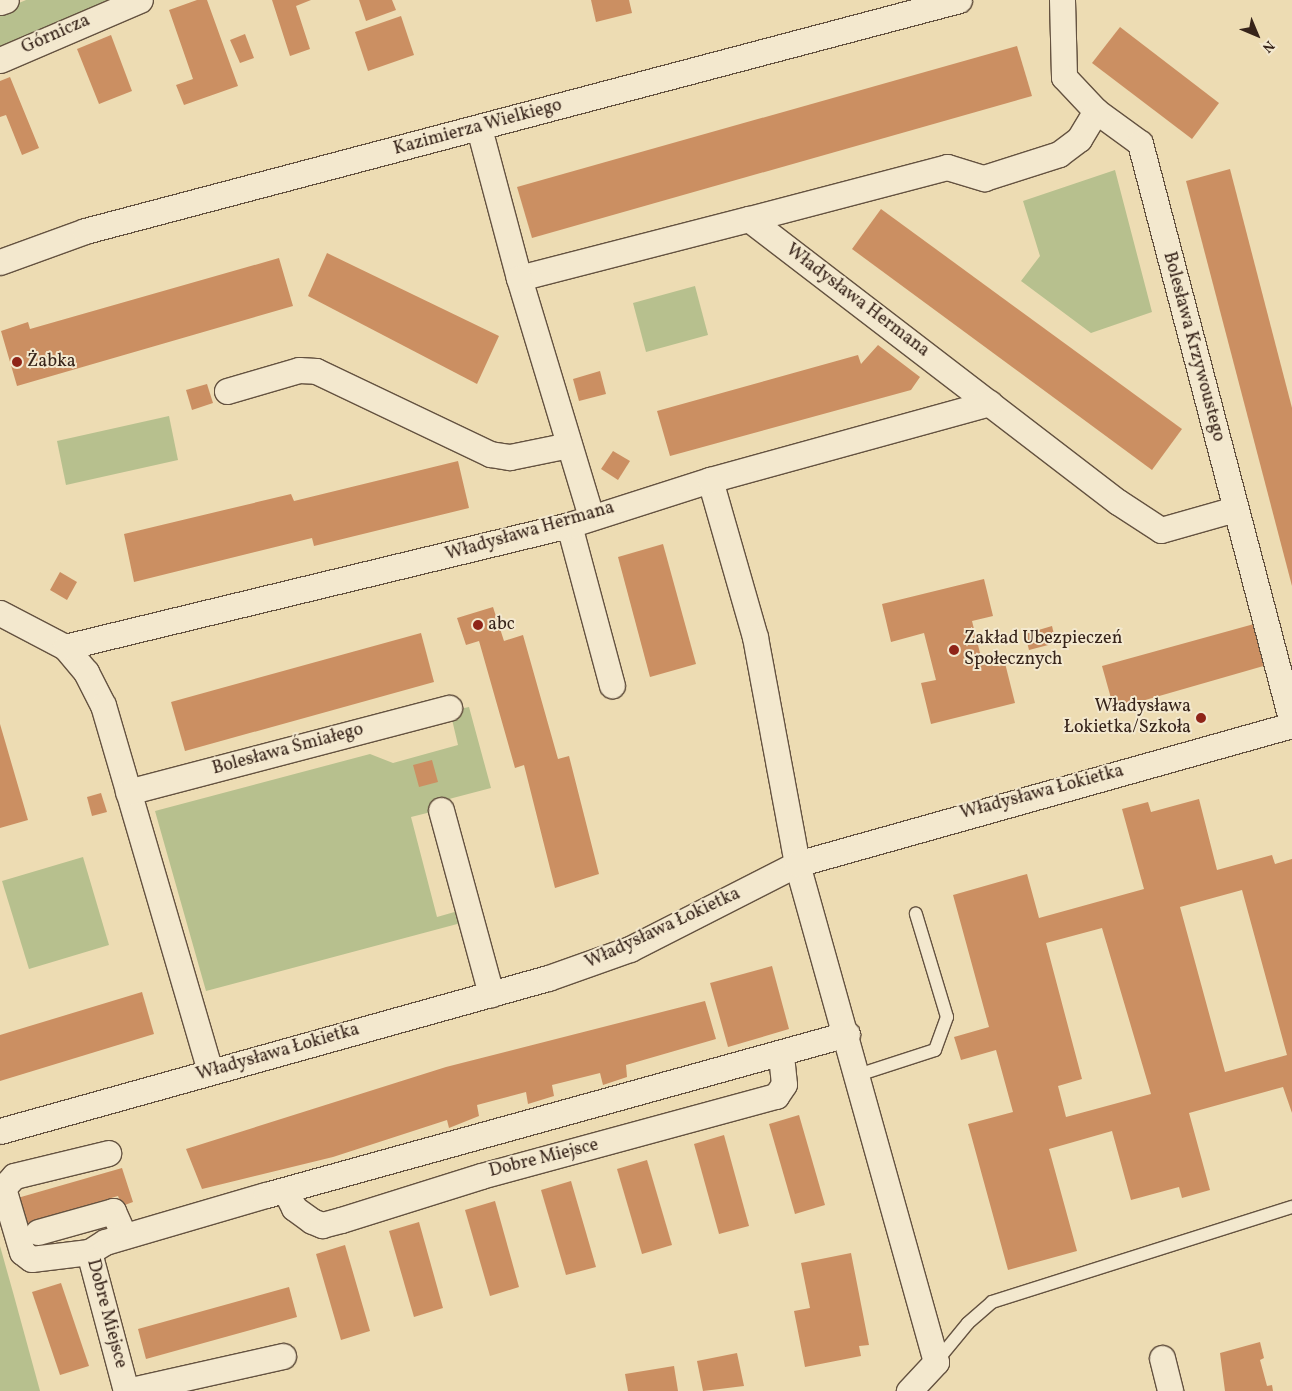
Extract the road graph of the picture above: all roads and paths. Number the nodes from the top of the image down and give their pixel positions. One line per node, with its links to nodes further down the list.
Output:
1 (6, 0): 5 (street)
2 (140, 0): 6 (street, Górnicza)
3 (1062, 0): 7 (street, Bolesława Krzywoustego)
4 (951, 1): 8 (street, Kazimierza Wielkiego)
5 (0, 2)
6 (0, 60)
7 (1096, 111): 9 (street); 16 (street, Bolesława Krzywoustego)
8 (479, 128): 10 (street, Kazimierza Wielkiego); 11 (street)
9 (749, 219): 11 (street); 13 (street, Władysława Hermana)
10 (0, 262)
11 (520, 278): 14 (street)
12 (227, 391): 14 (street)
13 (990, 403): 15 (street, Władysława Hermana); 16 (street, Władysława Hermana)
14 (570, 445): 17 (street)
15 (710, 480): 17 (street, Władysława Hermana); 26 (street)
16 (1235, 508): 23 (street, Bolesława Krzywoustego)
17 (591, 516): 18 (street, Władysława Hermana)
18 (568, 525): 20 (street, Władysława Hermana); 21 (street)
19 (0, 613): 20 (street)
20 (65, 647): 24 (street)
21 (612, 685)
22 (449, 708): 24 (street, Bolesława Śmiałego)
23 (1292, 724): 26 (street, Władysława Łokietka)
24 (128, 792): 31 (street)
25 (441, 810): 28 (street)
26 (797, 864): 28 (street, Władysława Łokietka); 29 (street)
27 (916, 914): 32 (lane)
28 (491, 994): 31 (street, Władysława Łokietka)
29 (847, 1034): 30 (street, Dobre Miejsce); 32 (street)
30 (781, 1054): 35 (street, Dobre Miejsce); 35 (street, Dobre Miejsce)
31 (210, 1072): 33 (street, Władysława Łokietka)
32 (858, 1075): 42 (street)
33 (0, 1131)
34 (108, 1153): 39 (street)
35 (285, 1190): 38 (street, Dobre Miejsce)
36 (1292, 1207): 42 (lane)
37 (38, 1232): 38 (street)
38 (124, 1236): 39 (street, Dobre Miejsce)
39 (89, 1252): 43 (street, Dobre Miejsce)
40 (284, 1356): 43 (street, Dobre Miejsce)
41 (1162, 1358): 45 (street)
42 (936, 1362): 44 (street)
43 (126, 1391)
44 (909, 1391)
45 (1170, 1391)

